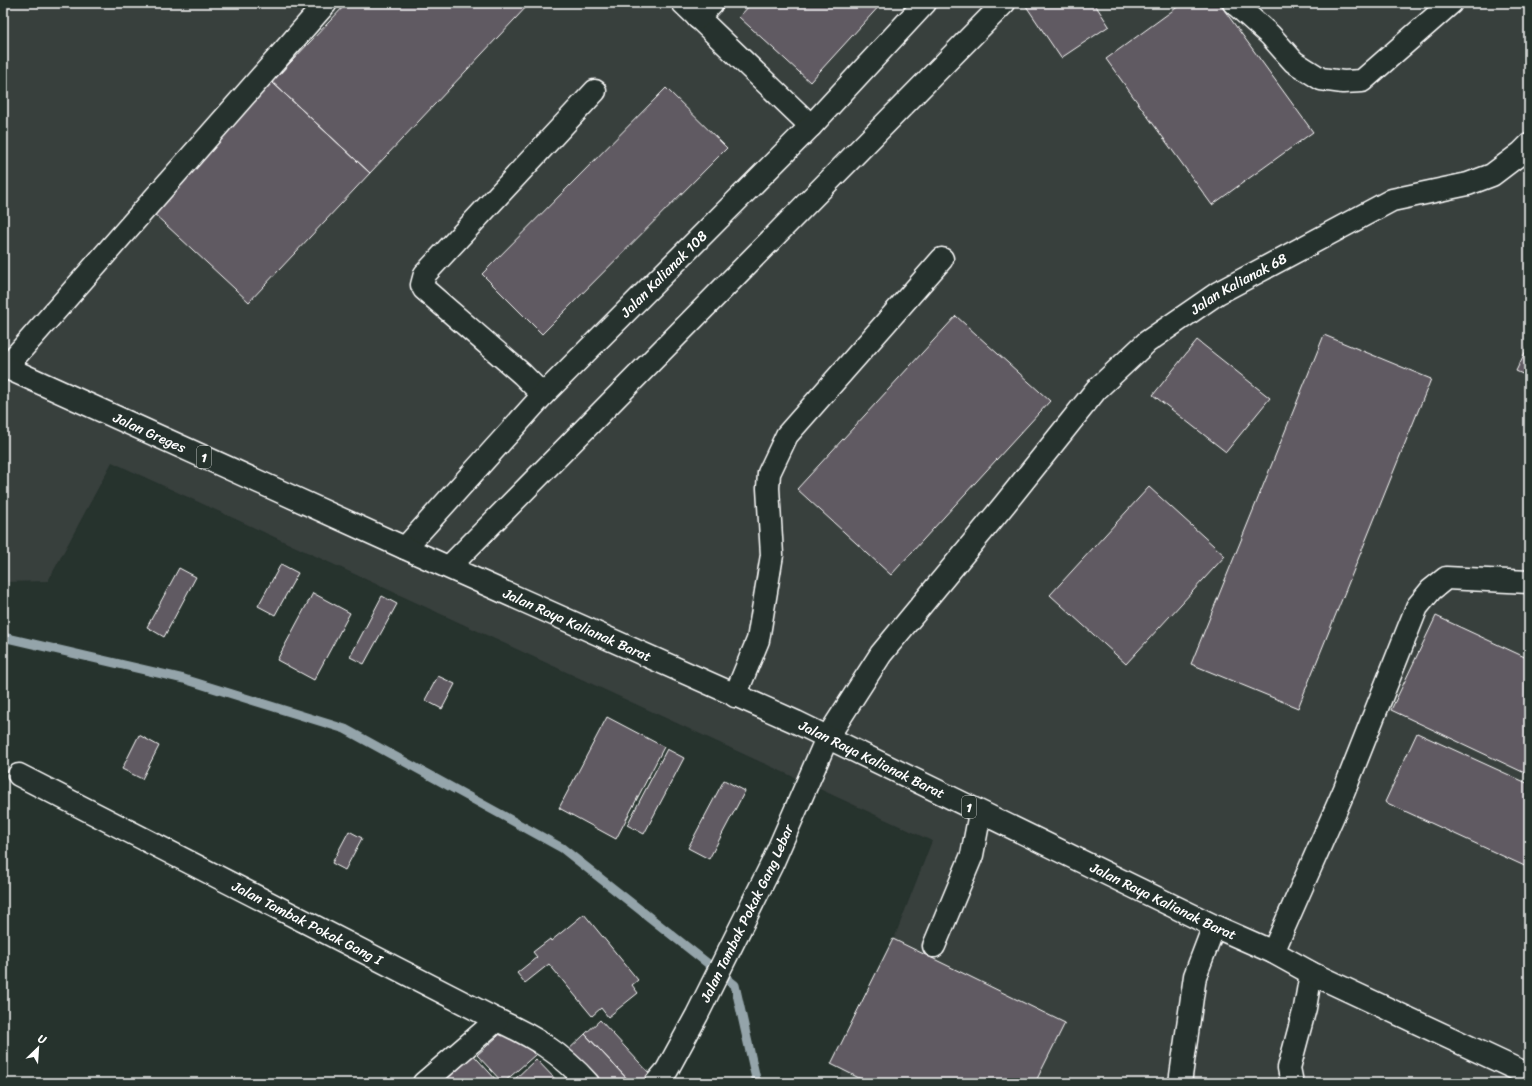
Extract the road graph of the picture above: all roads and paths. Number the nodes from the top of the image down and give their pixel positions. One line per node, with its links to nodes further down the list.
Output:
1 (326, 3): 11 (main road)
2 (925, 3): 8 (main road, Jalan Kalianak 108)
3 (1004, 3): 14 (main road)
4 (1234, 3): 5 (main road)
5 (1451, 3)
6 (698, 8): 8 (main road)
7 (595, 91): 12 (main road)
8 (811, 126): 12 (main road, Jalan Kalianak 108)
9 (1529, 145): 17 (main road, Jalan Kalianak 68)
10 (942, 259): 16 (main road)
11 (4, 366): 13 (main road, Jalan Greges / 1)
12 (542, 395): 13 (main road, Jalan Kalianak 108)
13 (405, 548): 14 (main road, Jalan Raya Kalianak Barat / 1)
14 (449, 567): 16 (main road, Jalan Raya Kalianak Barat / 1)
15 (1529, 582): 22 (main road)
16 (734, 696): 17 (main road, Jalan Raya Kalianak Barat / 1)
17 (827, 738): 19 (main road, Jalan Raya Kalianak Barat / 1); 28 (main road, Jalan Tambak Pokak Gang Lebar)
18 (19, 775): 24 (main road, Jalan Tambak Pokak Gang I)
19 (980, 813): 20 (main road, Jalan Raya Kalianak Barat / 1); 21 (main road)
20 (1214, 926): 22 (main road, Jalan Raya Kalianak Barat / 1); 29 (main road)
21 (934, 946)
22 (1273, 952): 23 (main road, Jalan Raya Kalianak Barat / 1)
23 (1311, 973): 25 (main road, Jalan Raya Kalianak Barat / 1); 30 (main road)
24 (496, 1020): 26 (main road); 27 (main road, Jalan Tambak Pokak Gang I)
25 (1529, 1075)
26 (424, 1083)
27 (588, 1083)
28 (656, 1083)
29 (1180, 1083)
30 (1292, 1083)

